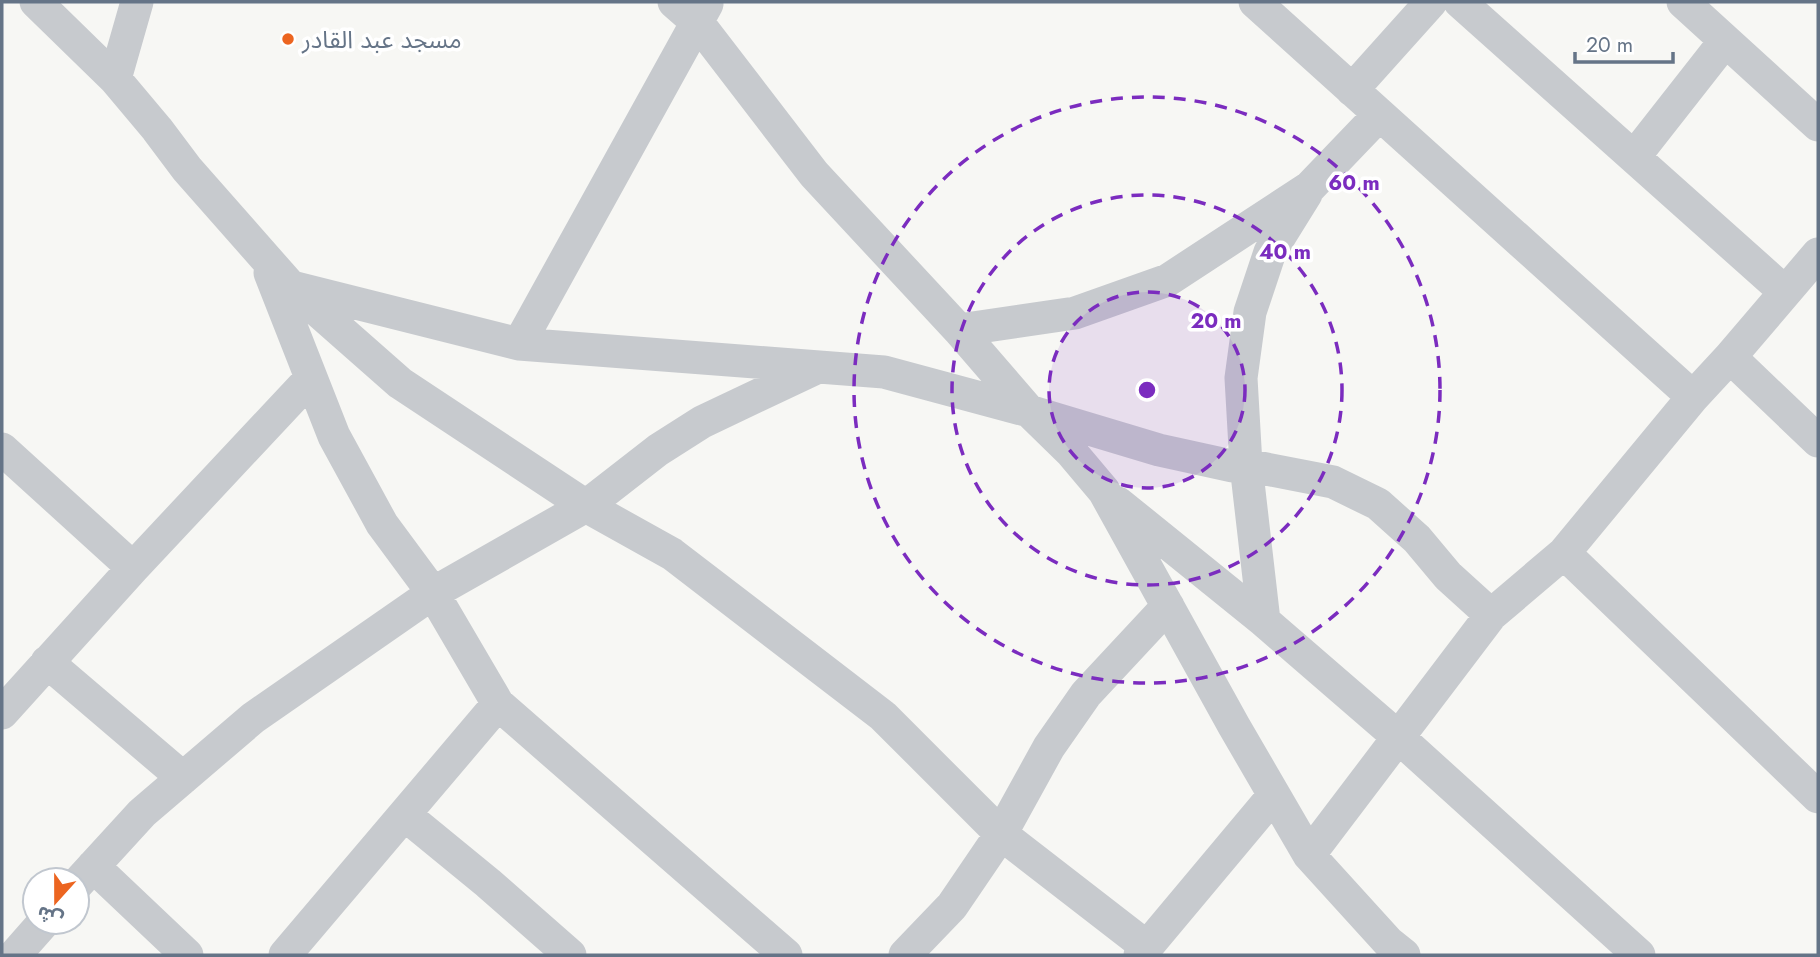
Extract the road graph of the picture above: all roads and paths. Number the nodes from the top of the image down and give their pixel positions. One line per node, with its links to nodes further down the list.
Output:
1 (36, 2): 9 (street)
2 (137, 2): 9 (street)
3 (1255, 2): 10 (street)
4 (1432, 2): 10 (street)
5 (1460, 2): 13 (street)
6 (1683, 2): 8 (street)
7 (693, 9): 19 (street); 20 (street)
8 (1725, 41): 12 (street); 13 (street)
9 (115, 79): 16 (street)
10 (1353, 90): 11 (street)
11 (1380, 115): 14 (street); 24 (street)
12 (1818, 125)
13 (1634, 157): 18 (street)
14 (1310, 187): 19 (street); 28 (street)
15 (1818, 254): 18 (street)
16 (264, 258): 17 (street); 23 (street)
17 (291, 287): 20 (street); 30 (street)
18 (1785, 292): 21 (street)
19 (959, 330): 25 (street)
20 (519, 344): 22 (street)
21 (1730, 357): 24 (street); 26 (street)
22 (818, 367): 25 (street); 30 (street)
23 (311, 379): 32 (street); 33 (street)
24 (1693, 397): 31 (street)
25 (1029, 411): 28 (street); 29 (street)
26 (1818, 441)
27 (2, 449): 32 (street)
28 (1246, 465): 35 (street); 36 (street)
29 (1104, 492): 34 (street); 36 (street)
30 (586, 506): 33 (street); 45 (street)
31 (1564, 553): 35 (street); 43 (street)
32 (133, 568): 37 (street)
33 (433, 593): 38 (street); 41 (street)
34 (1168, 606): 42 (street); 45 (street)
35 (1491, 615): 40 (street)
36 (1264, 621): 40 (street)
37 (47, 662): 39 (street); 41 (street)
38 (498, 704): 44 (street); 56 (street)
39 (2, 713)
40 (1397, 736): 46 (street); 58 (street)
41 (183, 778): 47 (street)
42 (1274, 795): 46 (street); 50 (street)
43 (1818, 797)
44 (405, 815): 54 (street); 55 (street)
45 (1001, 834): 50 (street); 57 (street)
46 (1309, 855): 51 (street)
47 (91, 868)
48 (91, 880): 53 (street)
49 (32, 936): 52 (street)
50 (1144, 951)
51 (1390, 951)
52 (15, 955)
53 (187, 955)
54 (285, 955)
55 (570, 955)
56 (786, 955)
57 (907, 955)
58 (1639, 955)

